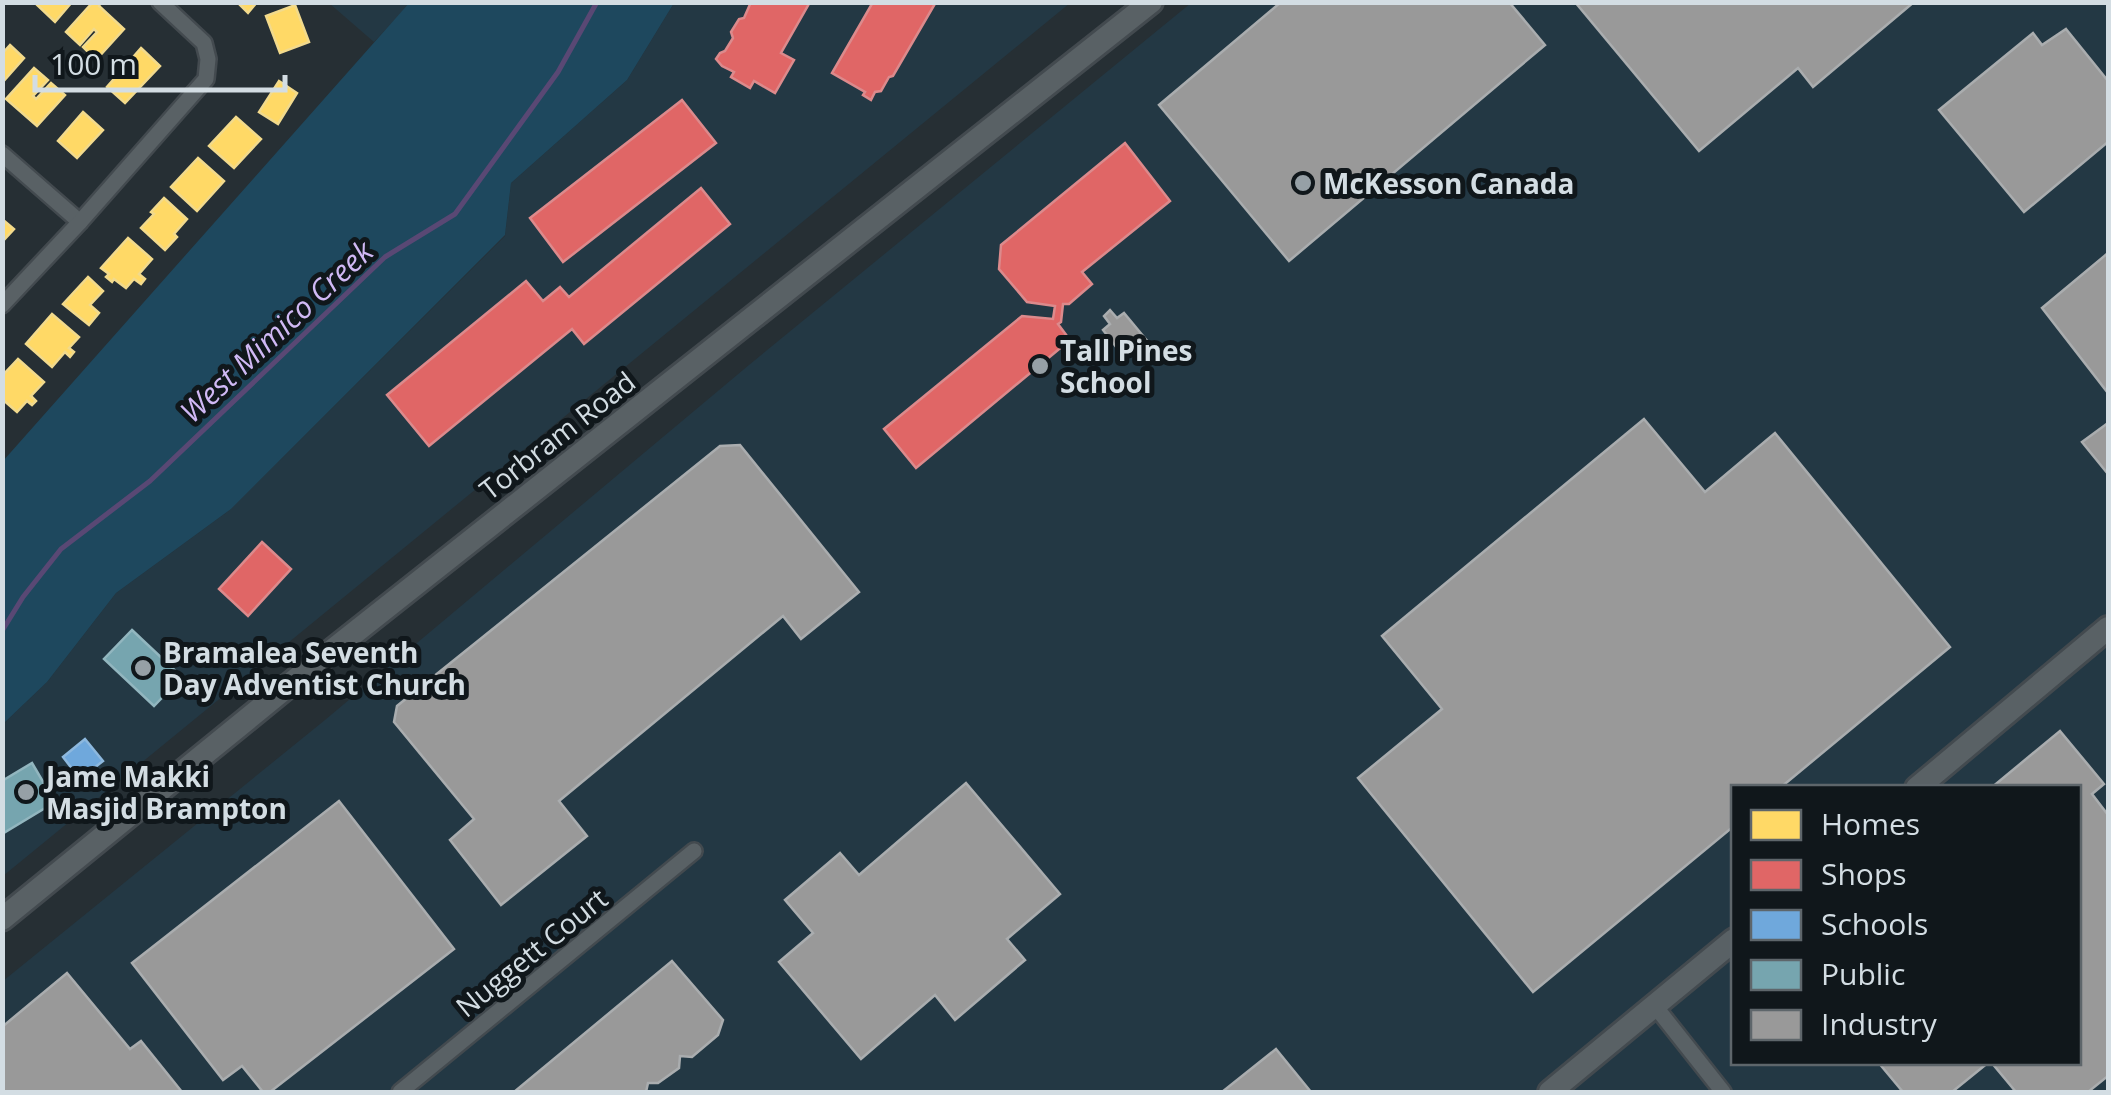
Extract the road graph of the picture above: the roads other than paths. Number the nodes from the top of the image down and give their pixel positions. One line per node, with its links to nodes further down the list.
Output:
1 (160, 2): 4 (street)
2 (1151, 2): 9 (main road, Torbram Road)
3 (2, 154): 4 (street)
4 (80, 222): 5 (street)
5 (2, 305)
6 (2108, 628): 7 (main road)
7 (1921, 785)
8 (694, 851): 12 (street, Nuggett Court)
9 (2, 918)
10 (1731, 942): 11 (main road)
11 (1654, 1006): 13 (main road); 14 (street)
12 (400, 1092)
13 (1550, 1092)
14 (1724, 1092)

